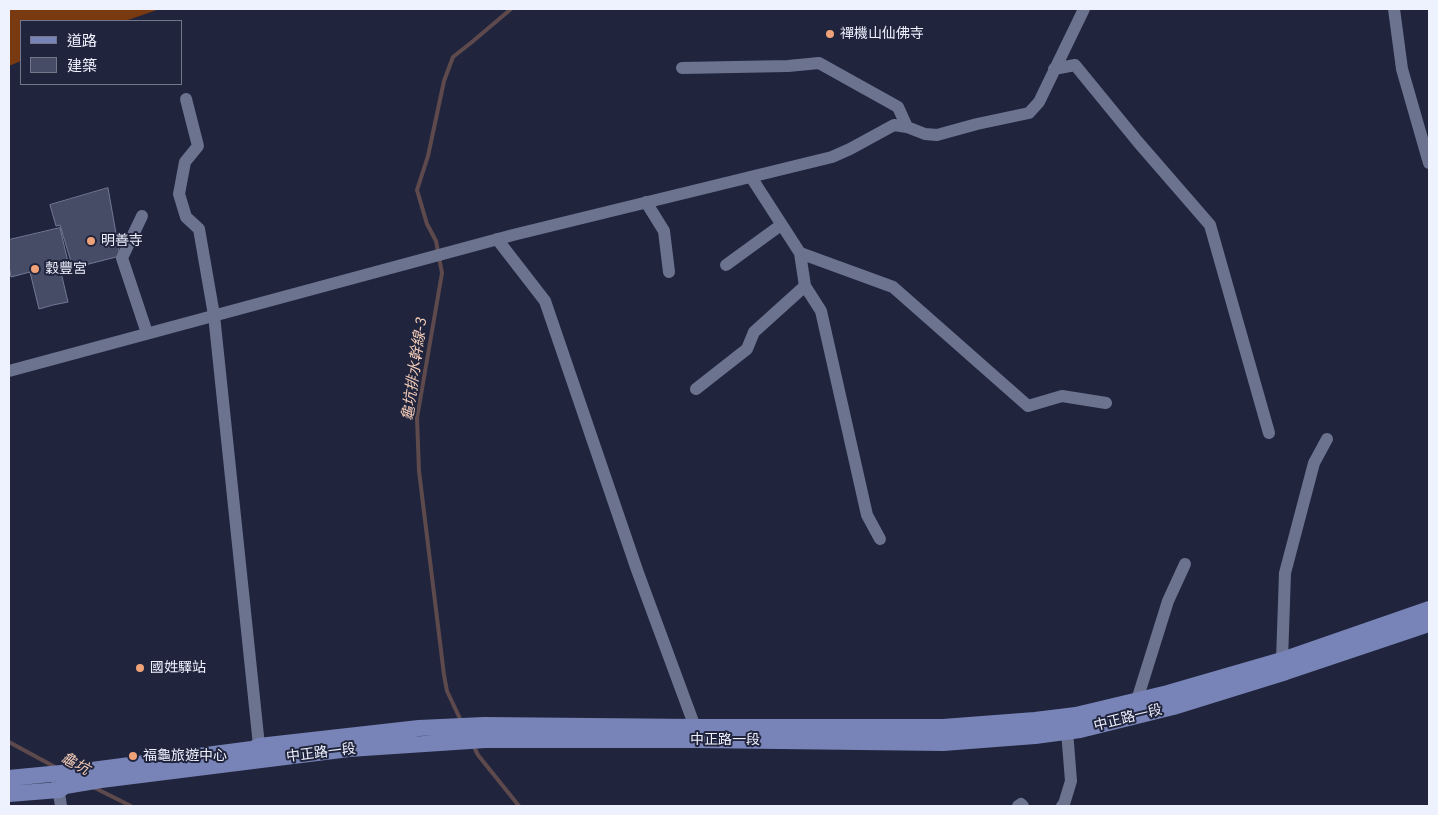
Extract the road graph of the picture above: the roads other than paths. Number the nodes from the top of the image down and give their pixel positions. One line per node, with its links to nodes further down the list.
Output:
1 (1084, 9): 4 (lane)
2 (1394, 9): 7 (lane)
3 (682, 68): 6 (lane)
4 (1054, 69): 6 (lane); 22 (lane)
5 (186, 99): 17 (lane)
6 (907, 127): 8 (lane)
7 (1429, 163)
8 (751, 177): 9 (lane); 11 (lane)
9 (646, 202): 12 (lane); 15 (lane)
10 (142, 216): 18 (lane)
11 (781, 225): 13 (lane); 14 (lane)
12 (497, 239): 17 (lane); 32 (lane)
13 (800, 253): 16 (lane); 21 (lane)
14 (726, 265)
15 (669, 272)
16 (805, 286): 20 (lane); 24 (lane)
17 (214, 315): 18 (lane); 33 (lane)
18 (147, 333): 19 (lane)
19 (9, 371)
20 (696, 389)
21 (1106, 403)
22 (1269, 433)
23 (1327, 439): 28 (lane)
24 (880, 539)
25 (1185, 564): 29 (lane)
26 (1429, 609): 28 (main road, 中正路一段)
27 (1429, 624): 28 (main road, 中正路一段)
28 (1284, 666): 29 (main road, 中正路一段); 31 (main road, 中正路一段)
29 (1137, 700): 30 (main road, 中正路一段)
30 (1035, 728): 31 (main road, 中正路一段); 32 (main road, 中正路一段)
31 (1067, 731): 39 (lane)
32 (695, 734): 33 (main road, 中正路一段); 33 (main road, 中正路一段)
33 (260, 753): 36 (main road, 中正路一段)
34 (9, 778): 36 (main road, 中正路一段)
35 (9, 794): 36 (main road, 中正路一段)
36 (62, 794)
37 (1018, 806): 38 (lane)
38 (1023, 806)
39 (1062, 806)

